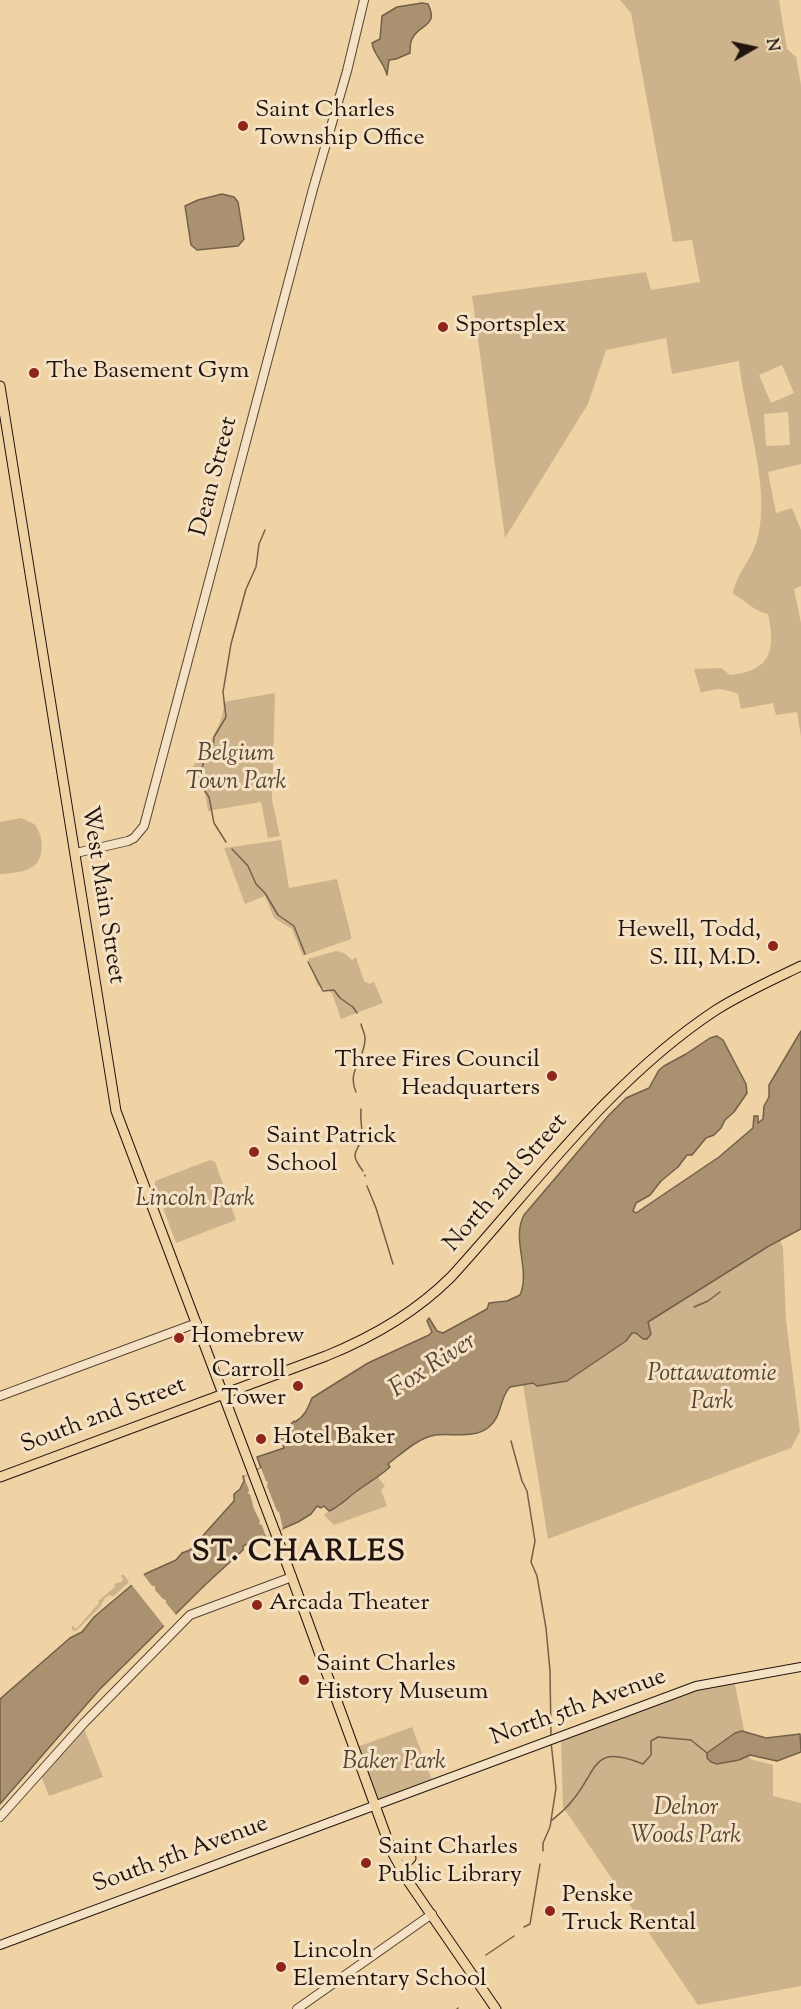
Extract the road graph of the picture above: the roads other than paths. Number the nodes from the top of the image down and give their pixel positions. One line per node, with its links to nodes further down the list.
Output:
1 (364, 0): 3 (street, Dean Street)
2 (0, 386): 3 (main road, West Main Street)
3 (76, 853): 5 (main road, West Main Street)
4 (801, 966): 6 (main road, North 2nd Street)
5 (197, 1323): 6 (main road, West Main Street); 7 (street)
6 (222, 1394): 8 (main road, South 2nd Street); 9 (main road, West Main Street)
7 (0, 1396)
8 (0, 1477)
9 (291, 1577): 11 (main road, West Main Street); 12 (street)
10 (801, 1667): 11 (main road, North 5th Avenue)
11 (376, 1806): 13 (main road, West Main Street); 14 (main road, South 5th Avenue)
12 (0, 1817)
13 (432, 1914): 15 (street); 16 (main road, West Main Street)
14 (0, 1945)
15 (297, 2009)
16 (496, 2009)

